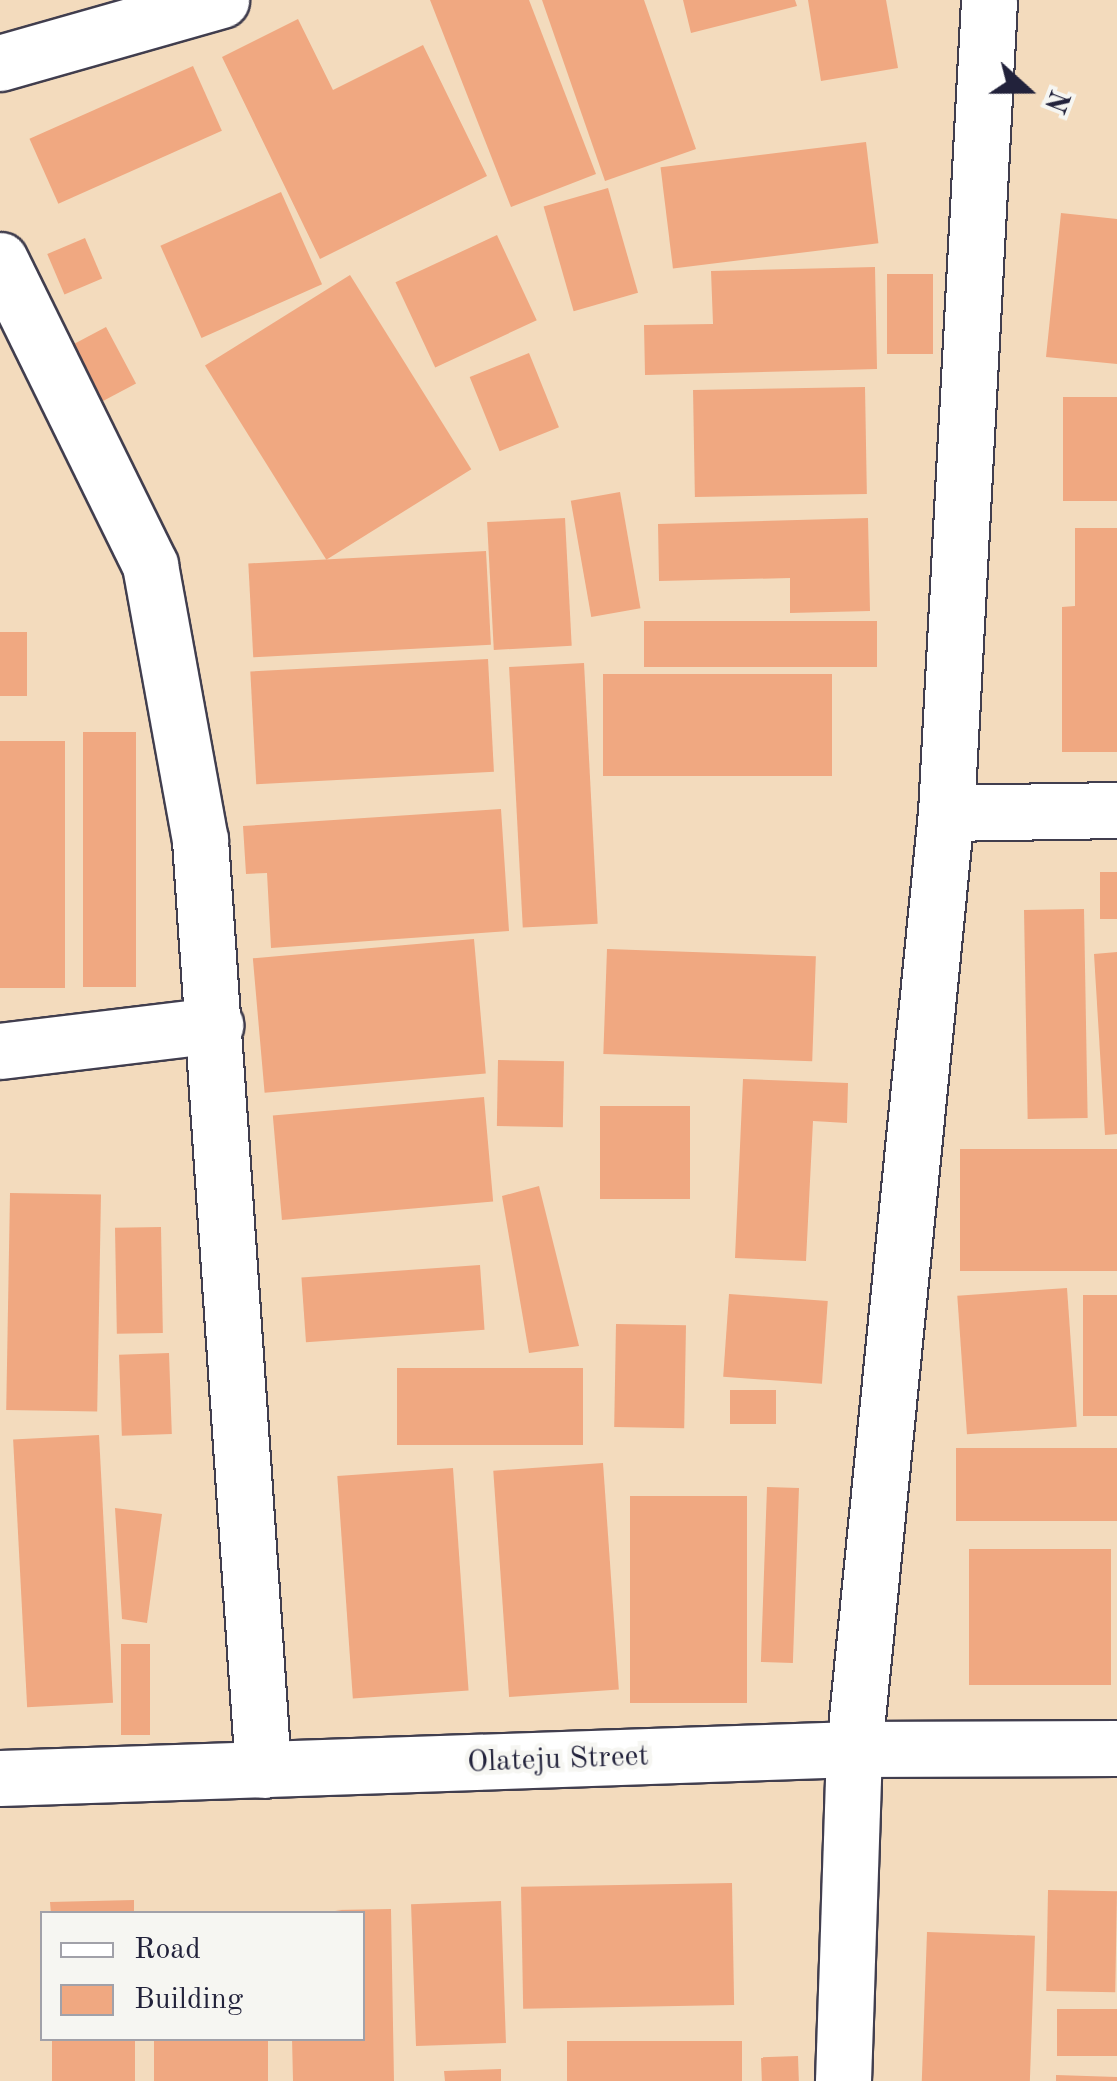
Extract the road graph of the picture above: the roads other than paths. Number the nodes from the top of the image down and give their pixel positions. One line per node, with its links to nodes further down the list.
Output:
1 (221, 0): 3 (street)
2 (988, 0): 6 (street)
3 (0, 63)
4 (0, 260): 7 (street)
5 (1117, 810): 6 (street)
6 (946, 812): 10 (street)
7 (215, 1024): 8 (street); 11 (street)
8 (0, 1052)
9 (1117, 1748): 10 (street, Olateju Street)
10 (854, 1749): 11 (street, Olateju Street); 13 (street)
11 (263, 1770): 12 (street, Olateju Street)
12 (0, 1778)
13 (843, 2081)

